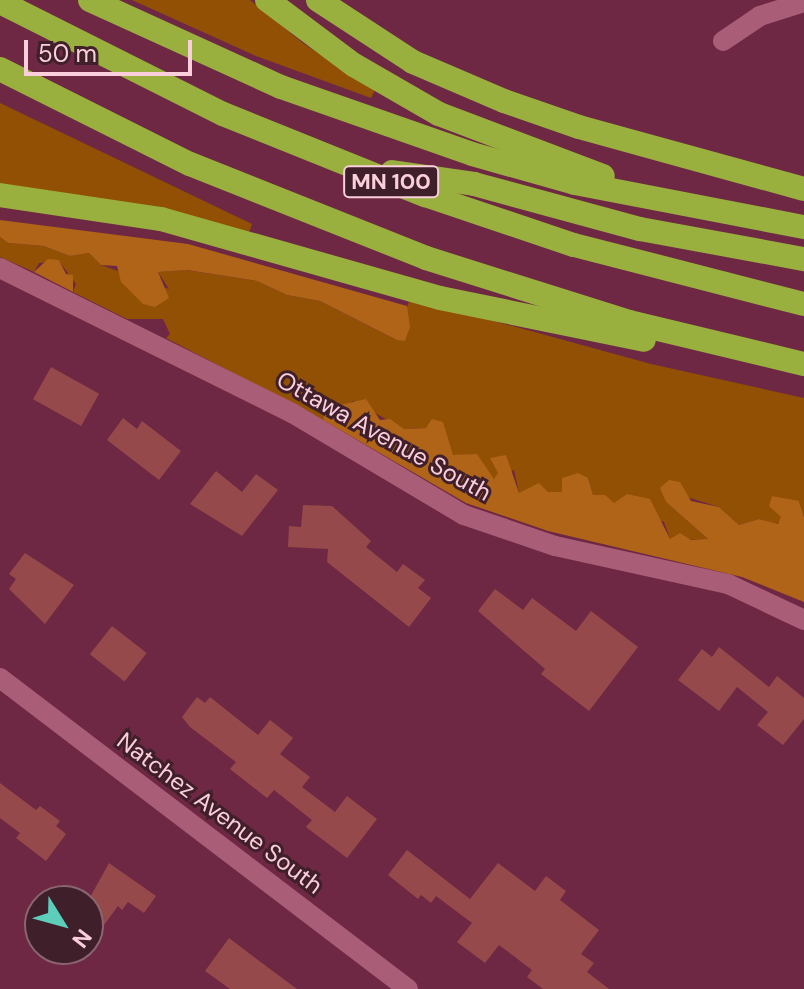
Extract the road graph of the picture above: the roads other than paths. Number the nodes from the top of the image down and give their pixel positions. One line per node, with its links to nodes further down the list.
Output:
1 (90, 0): 10 (highway)
2 (318, 0): 9 (highway)
3 (0, 2): 8 (highway, MN 100)
4 (804, 2): 6 (street)
5 (276, 8): 10 (highway)
6 (723, 41)
7 (0, 69): 18 (highway, MN 100)
8 (351, 166): 15 (highway); 17 (highway, MN 100)
9 (804, 189)
10 (647, 194): 14 (highway)
11 (0, 195): 12 (highway)
12 (54, 202): 13 (highway); 18 (highway)
13 (0, 203)
14 (804, 227)
15 (804, 259)
16 (0, 268): 19 (street, Ottawa Avenue South)
17 (804, 304)
18 (804, 365)
19 (804, 620)
20 (0, 678): 21 (street, Natchez Avenue South)
21 (408, 989)

